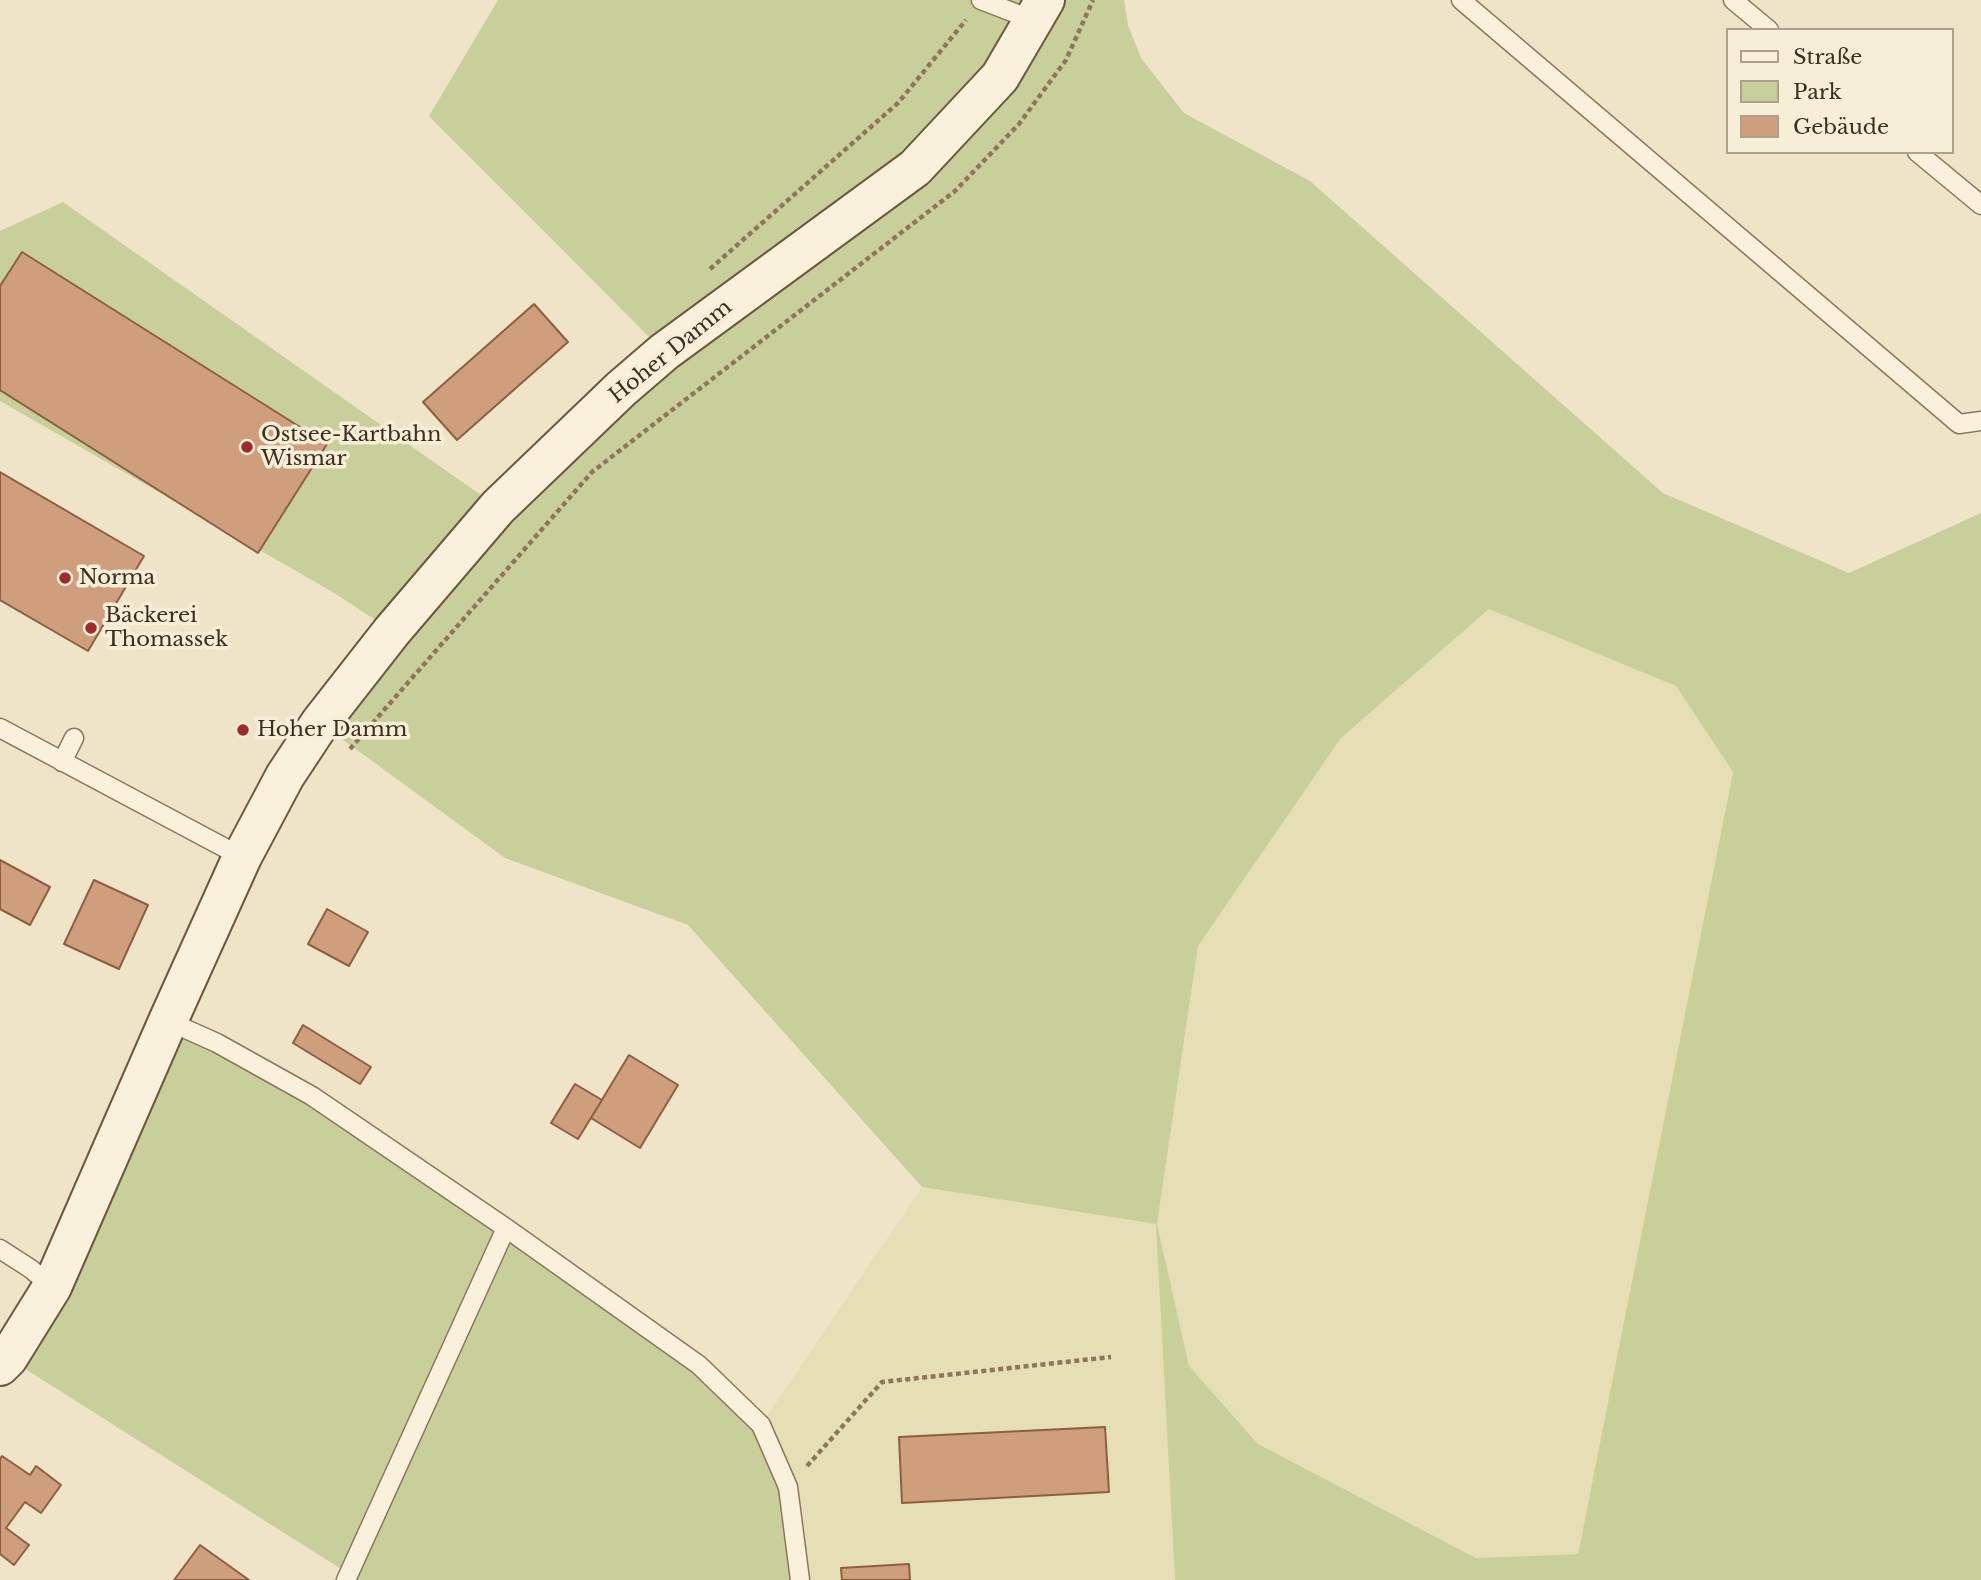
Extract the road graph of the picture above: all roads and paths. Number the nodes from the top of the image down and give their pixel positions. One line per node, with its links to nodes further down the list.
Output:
1 (981, 0): 5 (lane); 9 (path)
2 (1093, 0): 13 (path)
3 (1461, 0): 10 (lane)
4 (1733, 0): 6 (lane)
5 (1039, 10): 15 (main road, Hoher Damm)
6 (1767, 28)
7 (1919, 154): 8 (lane)
8 (1981, 205)
9 (705, 273)
10 (1981, 421)
11 (0, 728): 14 (lane)
12 (74, 738): 14 (lane)
13 (346, 754)
14 (62, 762): 15 (lane)
15 (242, 857): 16 (main road, Hoher Damm)
16 (167, 1021): 17 (lane); 19 (main road, Hoher Damm)
17 (506, 1228): 22 (lane); 23 (lane)
18 (0, 1249): 19 (lane)
19 (52, 1287): 21 (main road, Hoher Damm)
20 (1111, 1357): 22 (path)
21 (0, 1366)
22 (788, 1487): 24 (lane)
23 (346, 1580)
24 (800, 1580)

